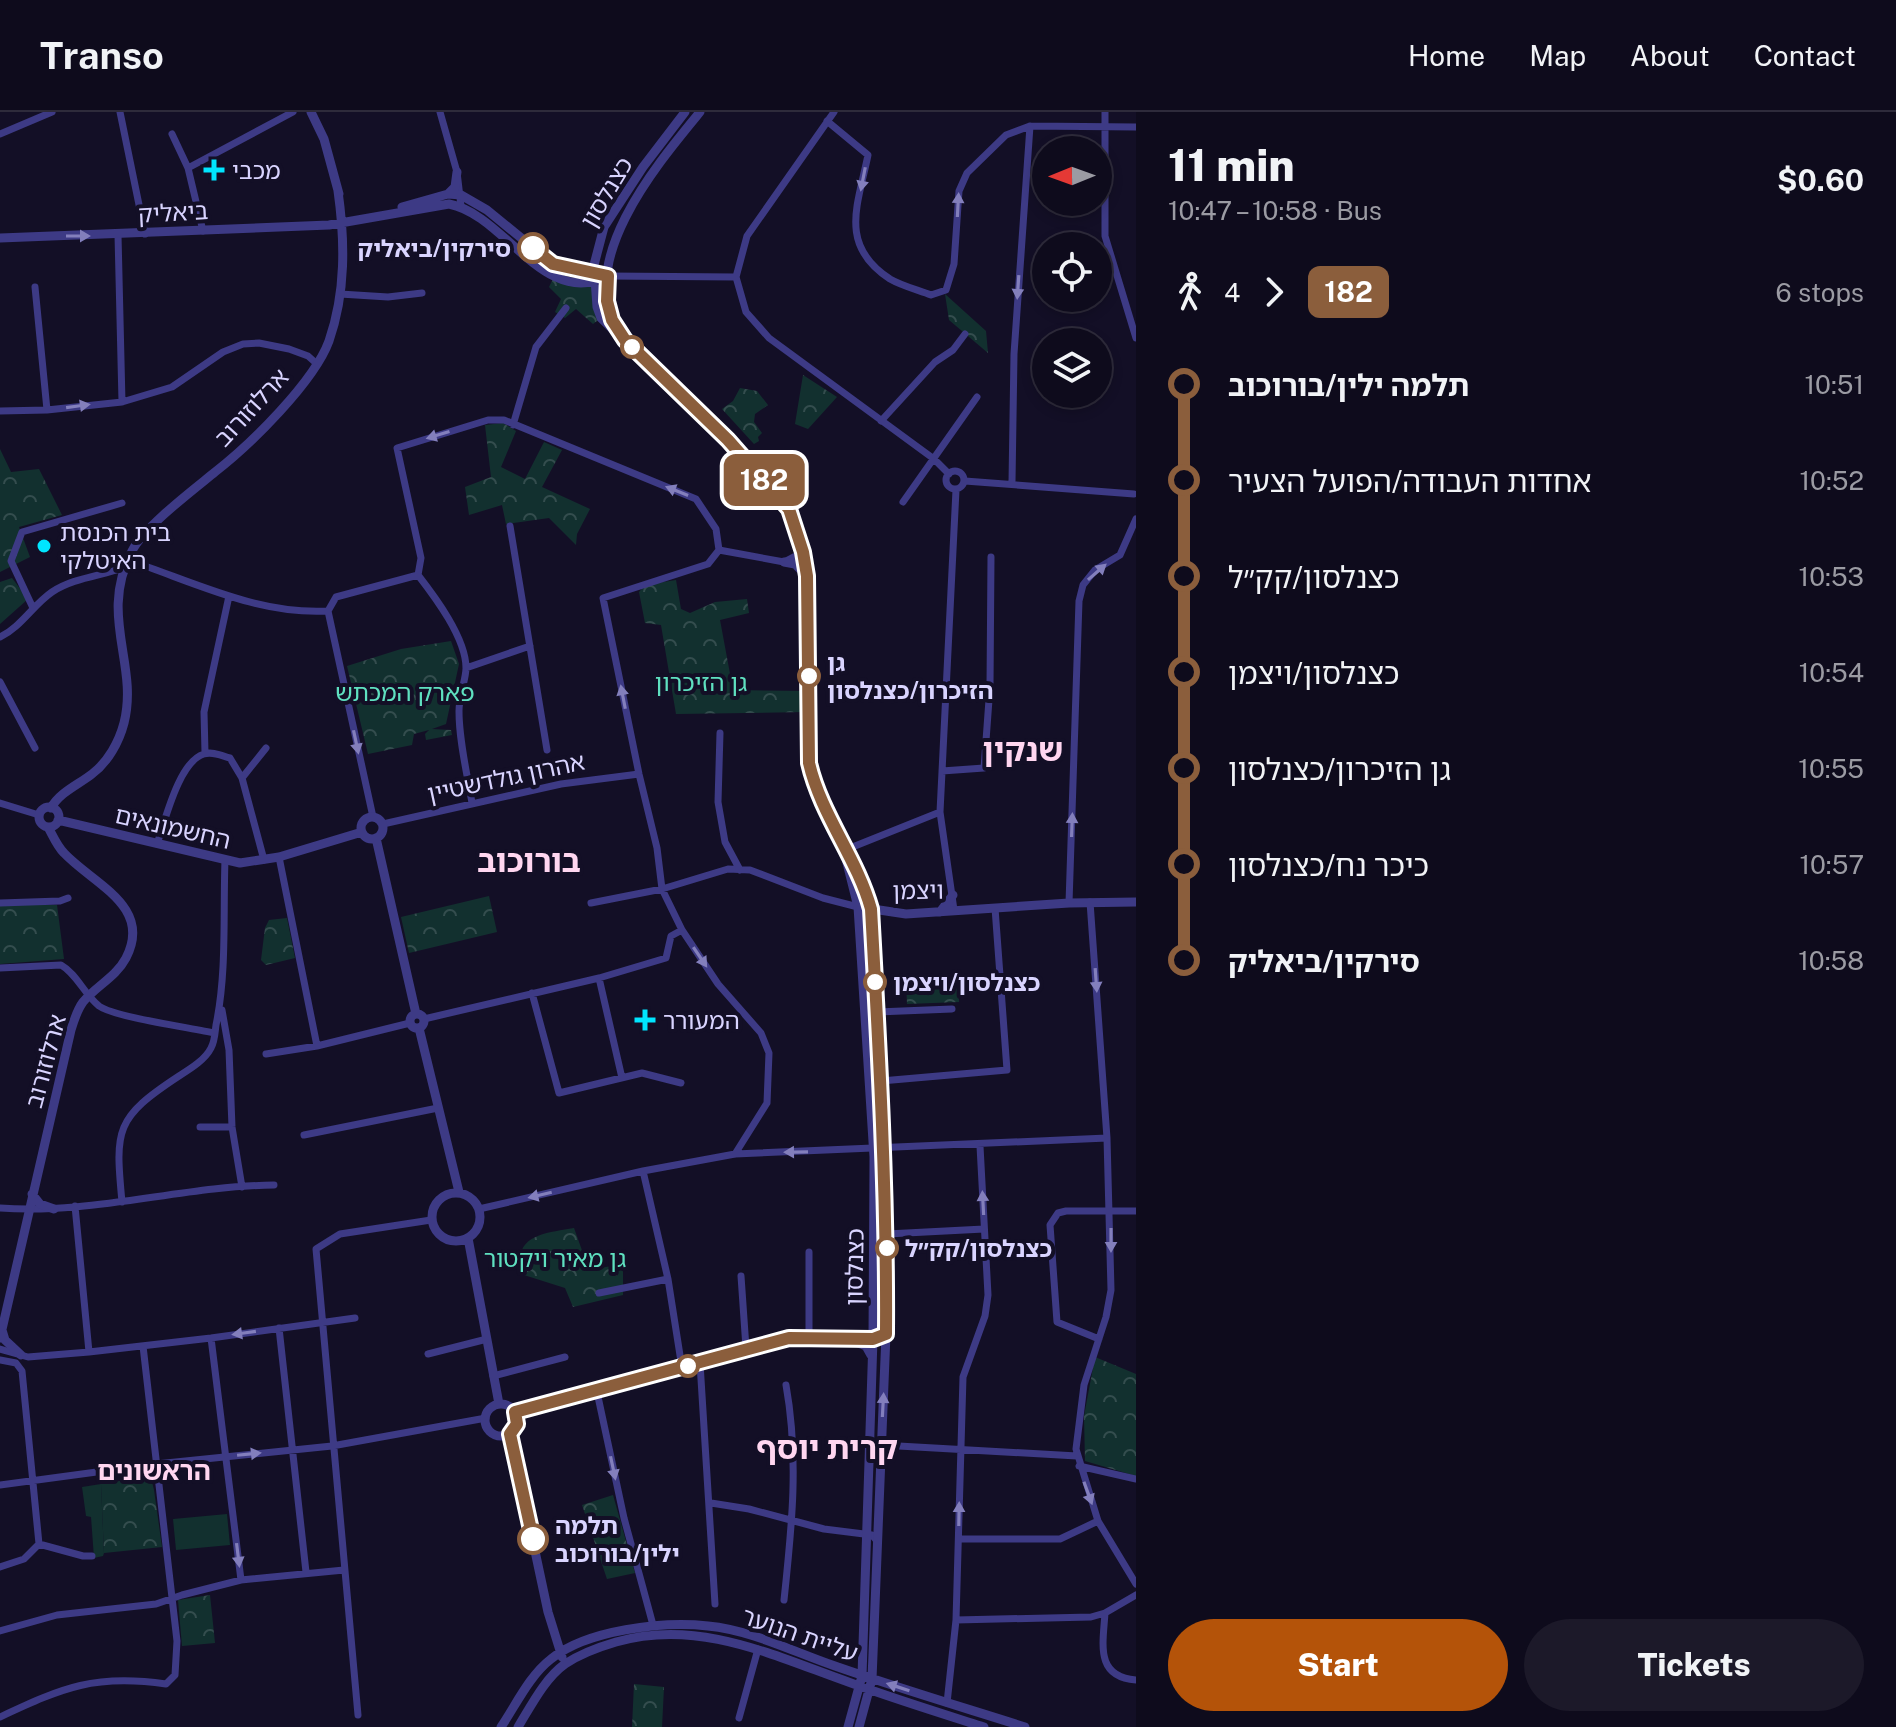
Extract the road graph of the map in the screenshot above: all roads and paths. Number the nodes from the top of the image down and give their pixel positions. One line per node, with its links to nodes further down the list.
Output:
1 (52, 112): 14 (street)
2 (120, 112): 22 (street)
3 (293, 112): 16 (street)
4 (311, 112): 20 (street)
5 (440, 112): 17 (street)
6 (685, 112): 25 (street, כצנלסון)
7 (700, 112): 26 (street, כצנלסון)
8 (834, 112): 10 (street)
9 (1105, 112): 12 (street)
10 (827, 121): 11 (street, one-way to 11); 27 (street)
11 (1030, 126): 12 (street); 46 (street, one-way to 46)
12 (1105, 127): 13 (street); 34 (street)
13 (1136, 127)
14 (0, 134)
15 (172, 134): 16 (street)
16 (188, 168): 21 (street)
17 (457, 172): 18 (street); 19 (street)
18 (448, 194): 19 (street, ביאליק); 20 (street, ביאליק)
19 (461, 200): 20 (street, ביאליק); 25 (street); 28 (street)
20 (346, 223): 21 (street, ביאליק); 30 (street, ארלוזורוב)
21 (203, 231): 22 (street, ביאליק)
22 (145, 234): 23 (street, ביאליק)
23 (118, 235): 24 (street, ביאליק, one-way to 23); 38 (street)
24 (0, 238)
25 (594, 271): 26 (street); 28 (street, כצנלסון)
26 (608, 276): 27 (street); 28 (street); 35 (street, כצנלסון)
27 (736, 277): 41 (street)
28 (594, 283): 35 (street, כצנלסון)
29 (35, 287): 39 (street)
30 (340, 290): 31 (street); 36 (street, ארלוזורוב)
31 (422, 293)
32 (566, 308): 42 (street)
33 (965, 334): 41 (street)
34 (1136, 338)
35 (625, 340): 54 (street, כצנלסון)
36 (317, 364): 38 (street); 57 (street, ארלוזורוב)
37 (977, 397): 43 (street)
38 (122, 402): 39 (street, one-way to 38)
39 (47, 410): 40 (street)
40 (0, 411)
41 (881, 421): 43 (street)
42 (513, 425): 53 (street, one-way to 42); 58 (street, one-way to 58)
43 (934, 459): 44 (street); 49 (street)
44 (949, 474): 45 (street); 47 (street)
45 (965, 481): 46 (street); 47 (street)
46 (1012, 482): 48 (street)
47 (956, 490): 72 (street)
48 (1135, 494)
49 (903, 502)
50 (122, 503): 61 (street)
51 (1136, 519): 99 (street, one-way to 51)
52 (510, 526): 64 (street)
53 (719, 550): 56 (street); 73 (street, one-way to 53)
54 (803, 552): 56 (street); 59 (street, כצנלסון)
55 (991, 557): 72 (street)
56 (784, 562): 59 (street)
57 (126, 564): 60 (street); 61 (street); 77 (street, ארלוזורוב)
58 (418, 575): 62 (street); 65 (street)
59 (807, 576): 87 (street, כצנלסון)
60 (229, 596): 62 (street); 71 (street)
61 (33, 608): 63 (street)
62 (328, 611): 80 (street, one-way to 80)
63 (0, 637)
64 (530, 646): 65 (street); 70 (street)
65 (466, 668): 76 (street)
66 (0, 682): 68 (street)
67 (720, 733): 91 (street)
68 (35, 748)
69 (266, 748): 74 (street)
70 (547, 750)
71 (205, 753): 74 (street); 86 (street)
72 (942, 771): 78 (street)
73 (639, 774): 76 (street, אהרון גולדשטיין); 92 (street)
74 (242, 778): 90 (street)
75 (0, 803): 79 (street)
76 (472, 803): 82 (street, אהרון גולדשטיין)
77 (51, 808): 79 (street); 81 (street)
78 (940, 812): 87 (street); 93 (street)
79 (39, 815): 83 (street)
80 (373, 817): 82 (street); 84 (street)
81 (58, 820): 83 (street); 86 (street, החשמונאים)
82 (383, 824): 85 (street)
83 (48, 827): 109 (street, ארלוזורוב)
84 (362, 832): 85 (street); 88 (street)
85 (376, 838): 113 (street)
86 (157, 844): 89 (street, החשמונאים)
87 (845, 850): 100 (street, כצנלסון); 102 (street, כצנלסון)
88 (279, 857): 90 (street, החשמונאים); 116 (street)
89 (225, 860): 90 (street, החשמונאים); 110 (street)
90 (264, 860)
91 (740, 870): 92 (street, ויצמן); 100 (street, ויצמן)
92 (662, 889): 98 (street, ויצמן); 105 (street)
93 (953, 895): 103 (street); 104 (street)
94 (68, 898): 97 (street)
95 (1090, 902): 96 (street, ויצמן); 99 (street, ויצמן); 126 (street, one-way to 126)
96 (1136, 902)
97 (0, 903)
98 (591, 903)
99 (1069, 903): 101 (street, ויצמן)
100 (858, 907): 102 (street, ויצמן); 129 (street, כצנלסון)
101 (995, 908): 103 (street, ויצמן); 120 (street)
102 (871, 909): 104 (street, ויצמן); 112 (street, כצנלסון)
103 (954, 910): 104 (street, ויצמן)
104 (940, 912)
105 (682, 930): 107 (street); 130 (street, one-way to 130)
106 (0, 968): 109 (street)
107 (599, 978): 108 (street); 119 (street)
108 (532, 993): 113 (street); 119 (street)
109 (90, 996): 114 (street); 135 (street, ארלוזורוב)
110 (221, 1004): 114 (street); 117 (street)
111 (952, 1009): 112 (street)
112 (877, 1012): 120 (street, כצנלסון)
113 (417, 1021): 116 (street); 122 (street)
114 (214, 1033): 115 (street)
115 (213, 1045): 117 (street); 136 (street)
116 (317, 1046): 118 (street)
117 (229, 1050): 124 (street)
118 (266, 1054)
119 (622, 1078): 121 (street)
120 (881, 1081): 128 (street, כצנלסון)
121 (681, 1083)
122 (438, 1108): 125 (street); 134 (street)
123 (200, 1127): 124 (street)
124 (232, 1127): 133 (street)
125 (304, 1135)
126 (1107, 1138): 127 (street); 142 (street)
127 (980, 1146): 128 (street); 145 (street, one-way to 127)
128 (885, 1149): 129 (street); 146 (street, כצנלסון)
129 (874, 1150): 130 (street, one-way to 130); 163 (street, כצנלסון)
130 (735, 1154): 131 (street)
131 (643, 1171): 140 (street, one-way to 140); 151 (street)
132 (274, 1185): 133 (street)
133 (242, 1187): 136 (street)
134 (459, 1192): 140 (street); 144 (street)
135 (32, 1194): 139 (street); 141 (street, ארלוזורוב)
136 (122, 1202): 137 (street)
137 (75, 1206): 139 (street); 168 (street)
138 (0, 1208): 141 (street)
139 (54, 1209): 141 (street)
140 (479, 1209): 147 (street)
141 (28, 1210): 149 (street, ארלוזורוב)
142 (1110, 1210): 143 (street); 164 (street, one-way to 164); 164 (street)
143 (1136, 1211)
144 (431, 1220): 147 (street); 155 (street)
145 (984, 1229): 146 (street); 187 (street)
146 (887, 1234): 158 (street, כצנלסון)
147 (468, 1238): 161 (street)
148 (809, 1252): 160 (street)
149 (17, 1260): 153 (street, ארלוזורוב); 157 (street, ארלוזורוב)
150 (741, 1276): 166 (street)
151 (668, 1279): 152 (street); 175 (street)
152 (599, 1293)
153 (0, 1314)
154 (355, 1318): 155 (street)
155 (322, 1322): 156 (street); 185 (street)
156 (279, 1328): 159 (street, one-way to 159); 186 (street)
157 (1, 1333): 170 (street)
158 (886, 1334): 163 (street); 184 (street, כצנלסון, one-way to 158)
159 (211, 1338): 165 (street); 189 (street)
160 (809, 1338): 162 (street); 166 (street)
161 (487, 1339): 169 (street); 177 (street)
162 (849, 1339): 163 (street); 173 (street)
163 (873, 1339): 173 (street, כצנלסון)
164 (1099, 1339): 188 (street)
165 (143, 1346): 168 (street); 190 (street)
166 (746, 1348): 174 (street)
167 (0, 1349): 170 (street)
168 (89, 1352): 170 (street)
169 (428, 1354)
170 (24, 1356): 176 (street)
171 (565, 1357): 177 (street)
172 (0, 1360): 176 (street)
173 (872, 1361): 198 (street, כצנלסון)
174 (700, 1363): 175 (street); 195 (street)
175 (682, 1368): 179 (street)
176 (22, 1371): 193 (street)
177 (493, 1376): 180 (street)
178 (786, 1385): 196 (street)
179 (597, 1392): 181 (street); 214 (street, one-way to 214)
180 (499, 1404): 181 (street); 182 (street)
181 (515, 1412): 183 (street)
182 (486, 1418): 183 (street); 185 (street)
183 (510, 1434): 217 (street)
184 (881, 1445): 187 (street); 200 (street, כצנלסון)
185 (332, 1446): 186 (street); 204 (street)
186 (291, 1450): 189 (street, one-way to 186); 205 (street)
187 (961, 1450): 188 (street); 199 (street, one-way to 187)
188 (1077, 1456): 191 (street)
189 (226, 1457): 190 (street); 206 (street, one-way to 206)
190 (156, 1464): 193 (street); 209 (street)
191 (1079, 1466): 192 (street); 197 (street, one-way to 197)
192 (1136, 1479)
193 (33, 1480): 194 (street); 201 (street)
194 (0, 1485)
195 (711, 1503): 196 (street); 211 (street)
196 (793, 1521): 198 (street); 210 (street)
197 (1098, 1521): 199 (street); 207 (street)
198 (868, 1534): 200 (street); 220 (street, כצנלסון)
199 (959, 1539): 213 (street)
200 (877, 1541): 220 (street, כצנלסון)
201 (39, 1544): 202 (street); 203 (street)
202 (92, 1556)
203 (0, 1567)
204 (344, 1570): 205 (street); 222 (street)
205 (306, 1572): 206 (street)
206 (241, 1580): 209 (street)
207 (1136, 1584)
208 (1136, 1595): 212 (street)
209 (173, 1598): 215 (street); 223 (street)
210 (784, 1600)
211 (715, 1604)
212 (1105, 1613): 213 (street); 219 (street)
213 (956, 1620): 221 (street)
214 (653, 1625): 217 (street, עליית הנוער); 220 (street, עליית הנוער)
215 (0, 1631)
216 (758, 1649): 218 (street, עליית הנוער); 220 (street, עליית הנוער); 224 (street)
217 (560, 1652): 218 (street); 225 (street)
218 (565, 1664): 226 (street)
219 (1136, 1680)
220 (866, 1683): 221 (street, עליית הנוער, one-way to 220); 227 (street); 228 (street); 229 (street, עליית הנוער)
221 (947, 1703): 230 (street, עליית הנוער)
222 (358, 1715)
223 (0, 1717)
224 (739, 1718)
225 (501, 1727)
226 (518, 1727)
227 (848, 1727)
228 (859, 1727)
229 (984, 1727)
230 (1025, 1727)

